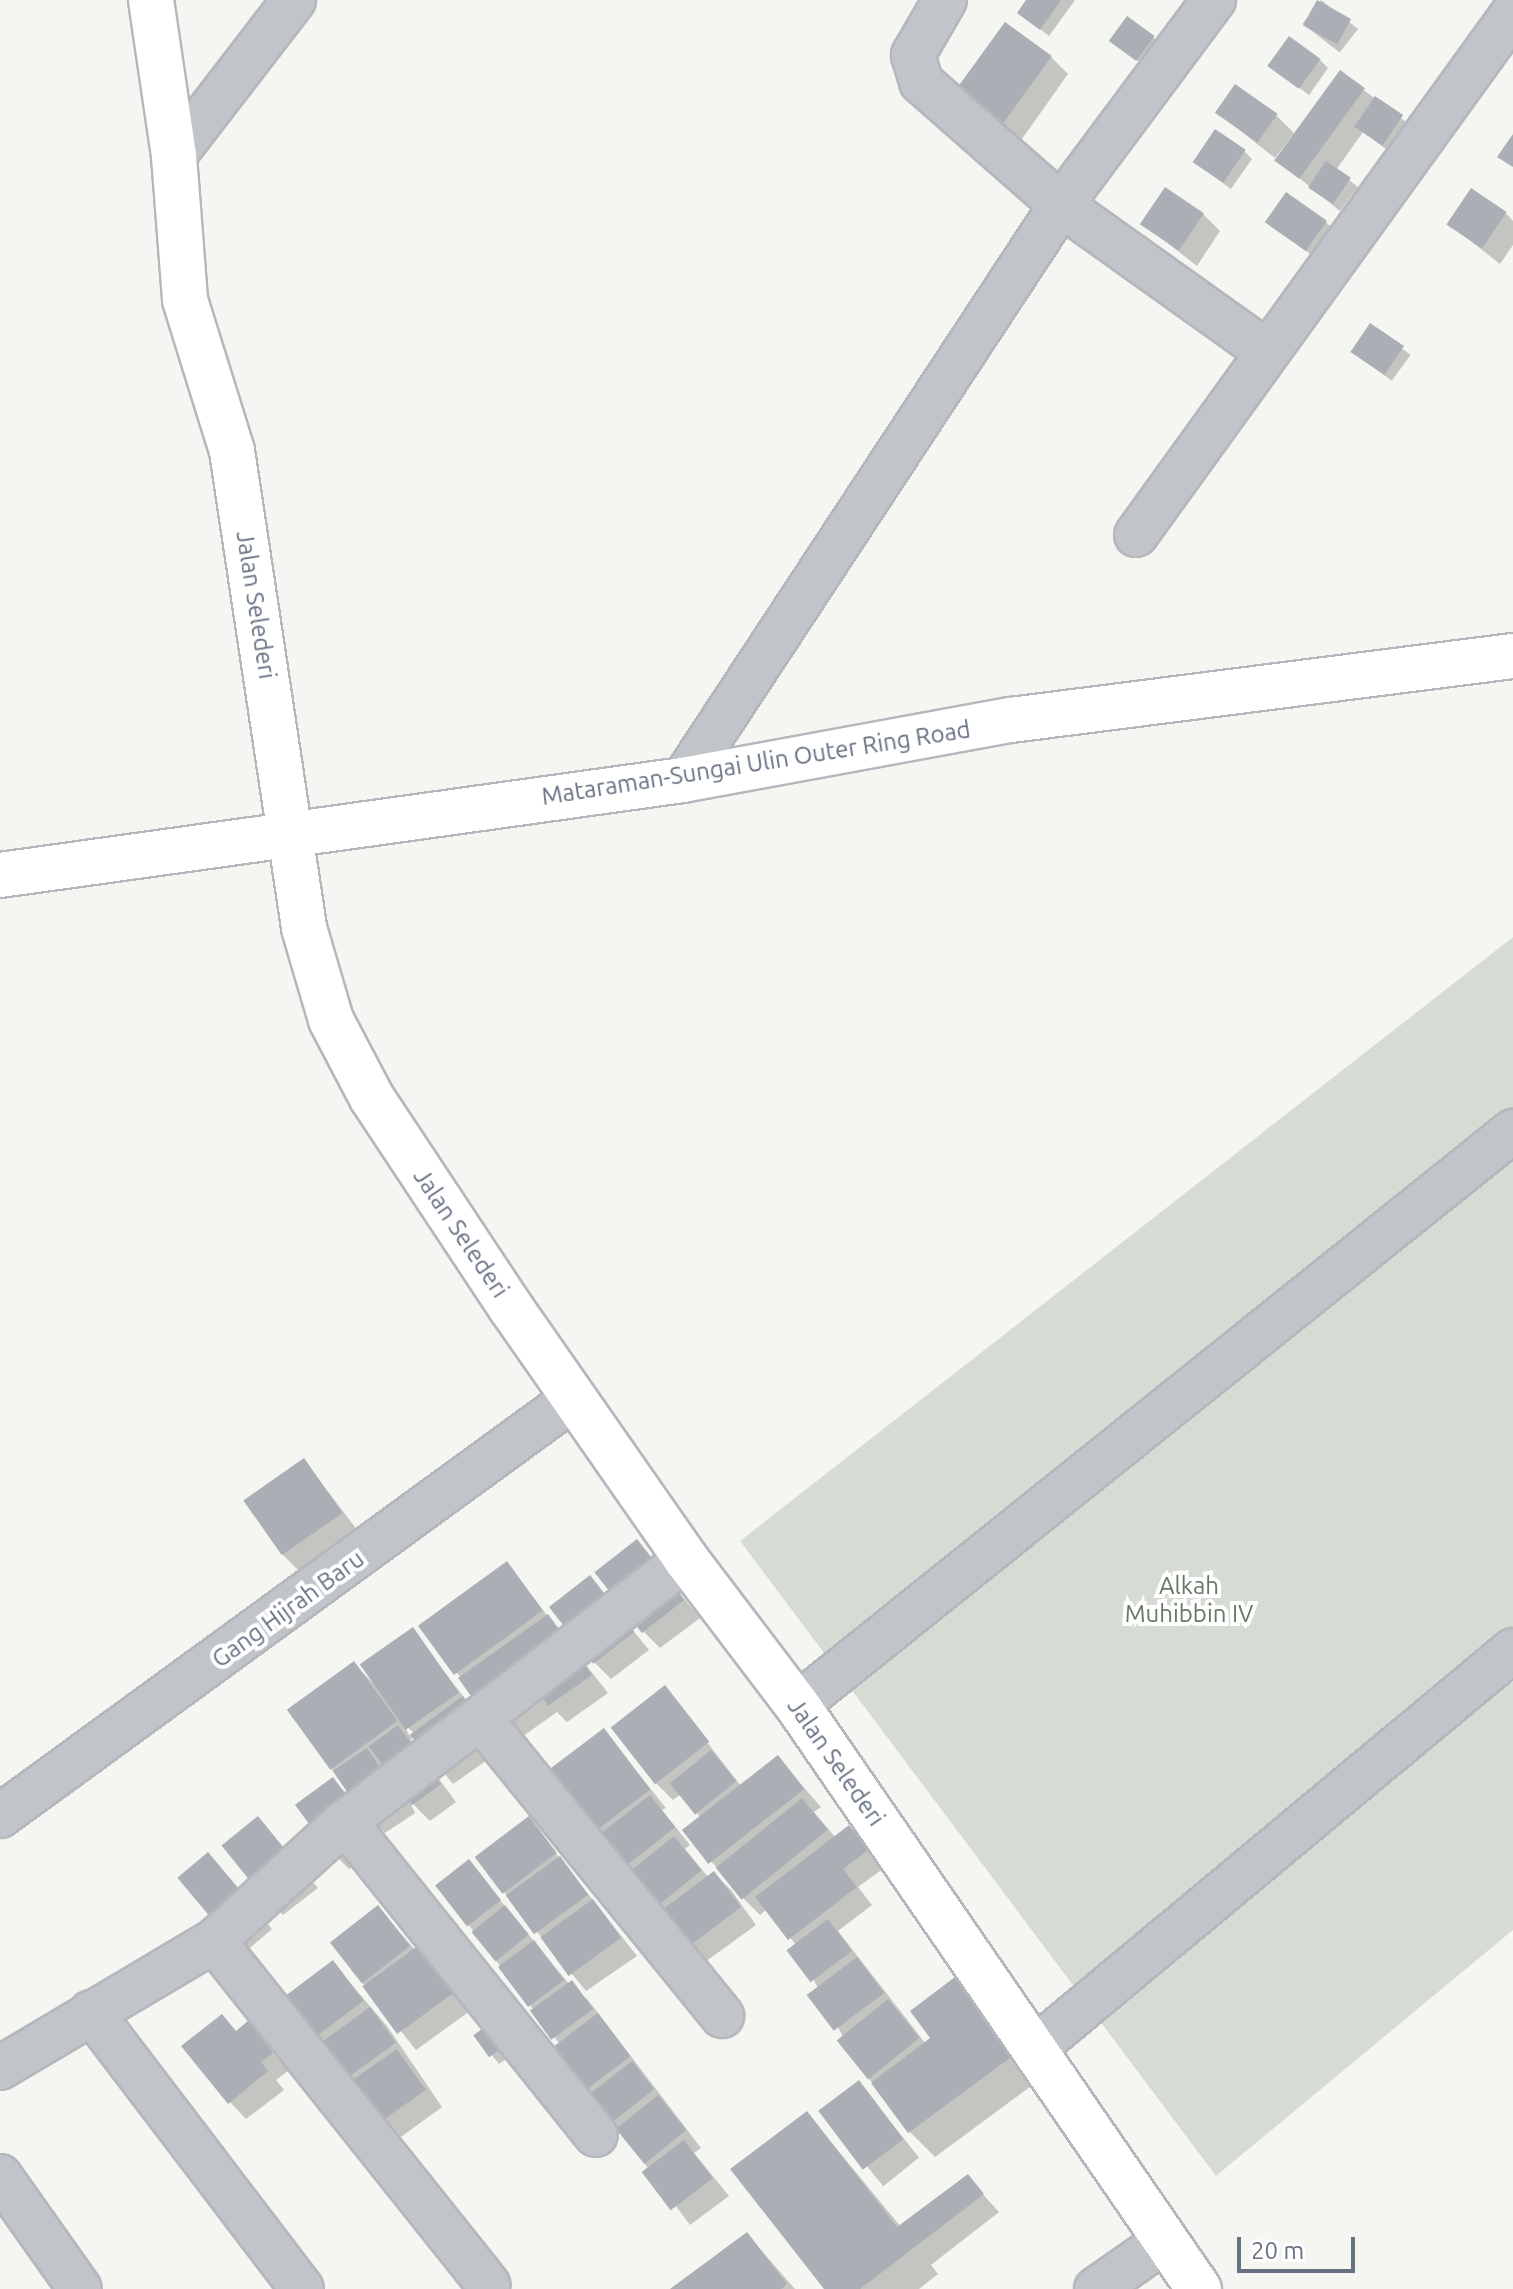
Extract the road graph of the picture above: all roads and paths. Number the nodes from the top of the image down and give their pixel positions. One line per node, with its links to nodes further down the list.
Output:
1 (151, 0): 6 (street, Jalan Selederi)
2 (294, 0): 6 (street)
3 (945, 0): 7 (street)
4 (1214, 0): 7 (street)
5 (1513, 13): 8 (street)
6 (174, 156): 12 (street, Jalan Selederi)
7 (1061, 205): 8 (street); 11 (street)
8 (1266, 351): 9 (street)
9 (1136, 535)
10 (1513, 656): 11 (street, Mataraman-Sungai Ulin Outer Ring Road)
11 (683, 780): 12 (street, Mataraman-Sungai Ulin Outer Ring Road)
12 (290, 832): 13 (street, Mataraman-Sungai Ulin Outer Ring Road); 15 (street, Jalan Selederi)
13 (0, 875)
14 (1513, 1131): 18 (street)
15 (574, 1398): 16 (street, Jalan Selederi); 20 (street, Gang Hijrah Baru)
16 (686, 1559): 18 (street, Jalan Selederi); 19 (street)
17 (1513, 1650): 25 (street)
18 (797, 1705): 25 (street, Jalan Selederi)
19 (480, 1718): 21 (street); 24 (street)
20 (0, 1816)
21 (345, 1822): 22 (street); 27 (street)
22 (214, 1941): 23 (street); 30 (street)
23 (91, 2012): 26 (street); 32 (street)
24 (722, 2016)
25 (1035, 2048): 29 (street, Jalan Selederi)
26 (0, 2068)
27 (596, 2135)
28 (0, 2176): 31 (street)
29 (1165, 2241): 33 (street); 34 (street, Jalan Selederi)
30 (489, 2285)
31 (80, 2289)
32 (302, 2289)
33 (1096, 2289)
34 (1199, 2289)

